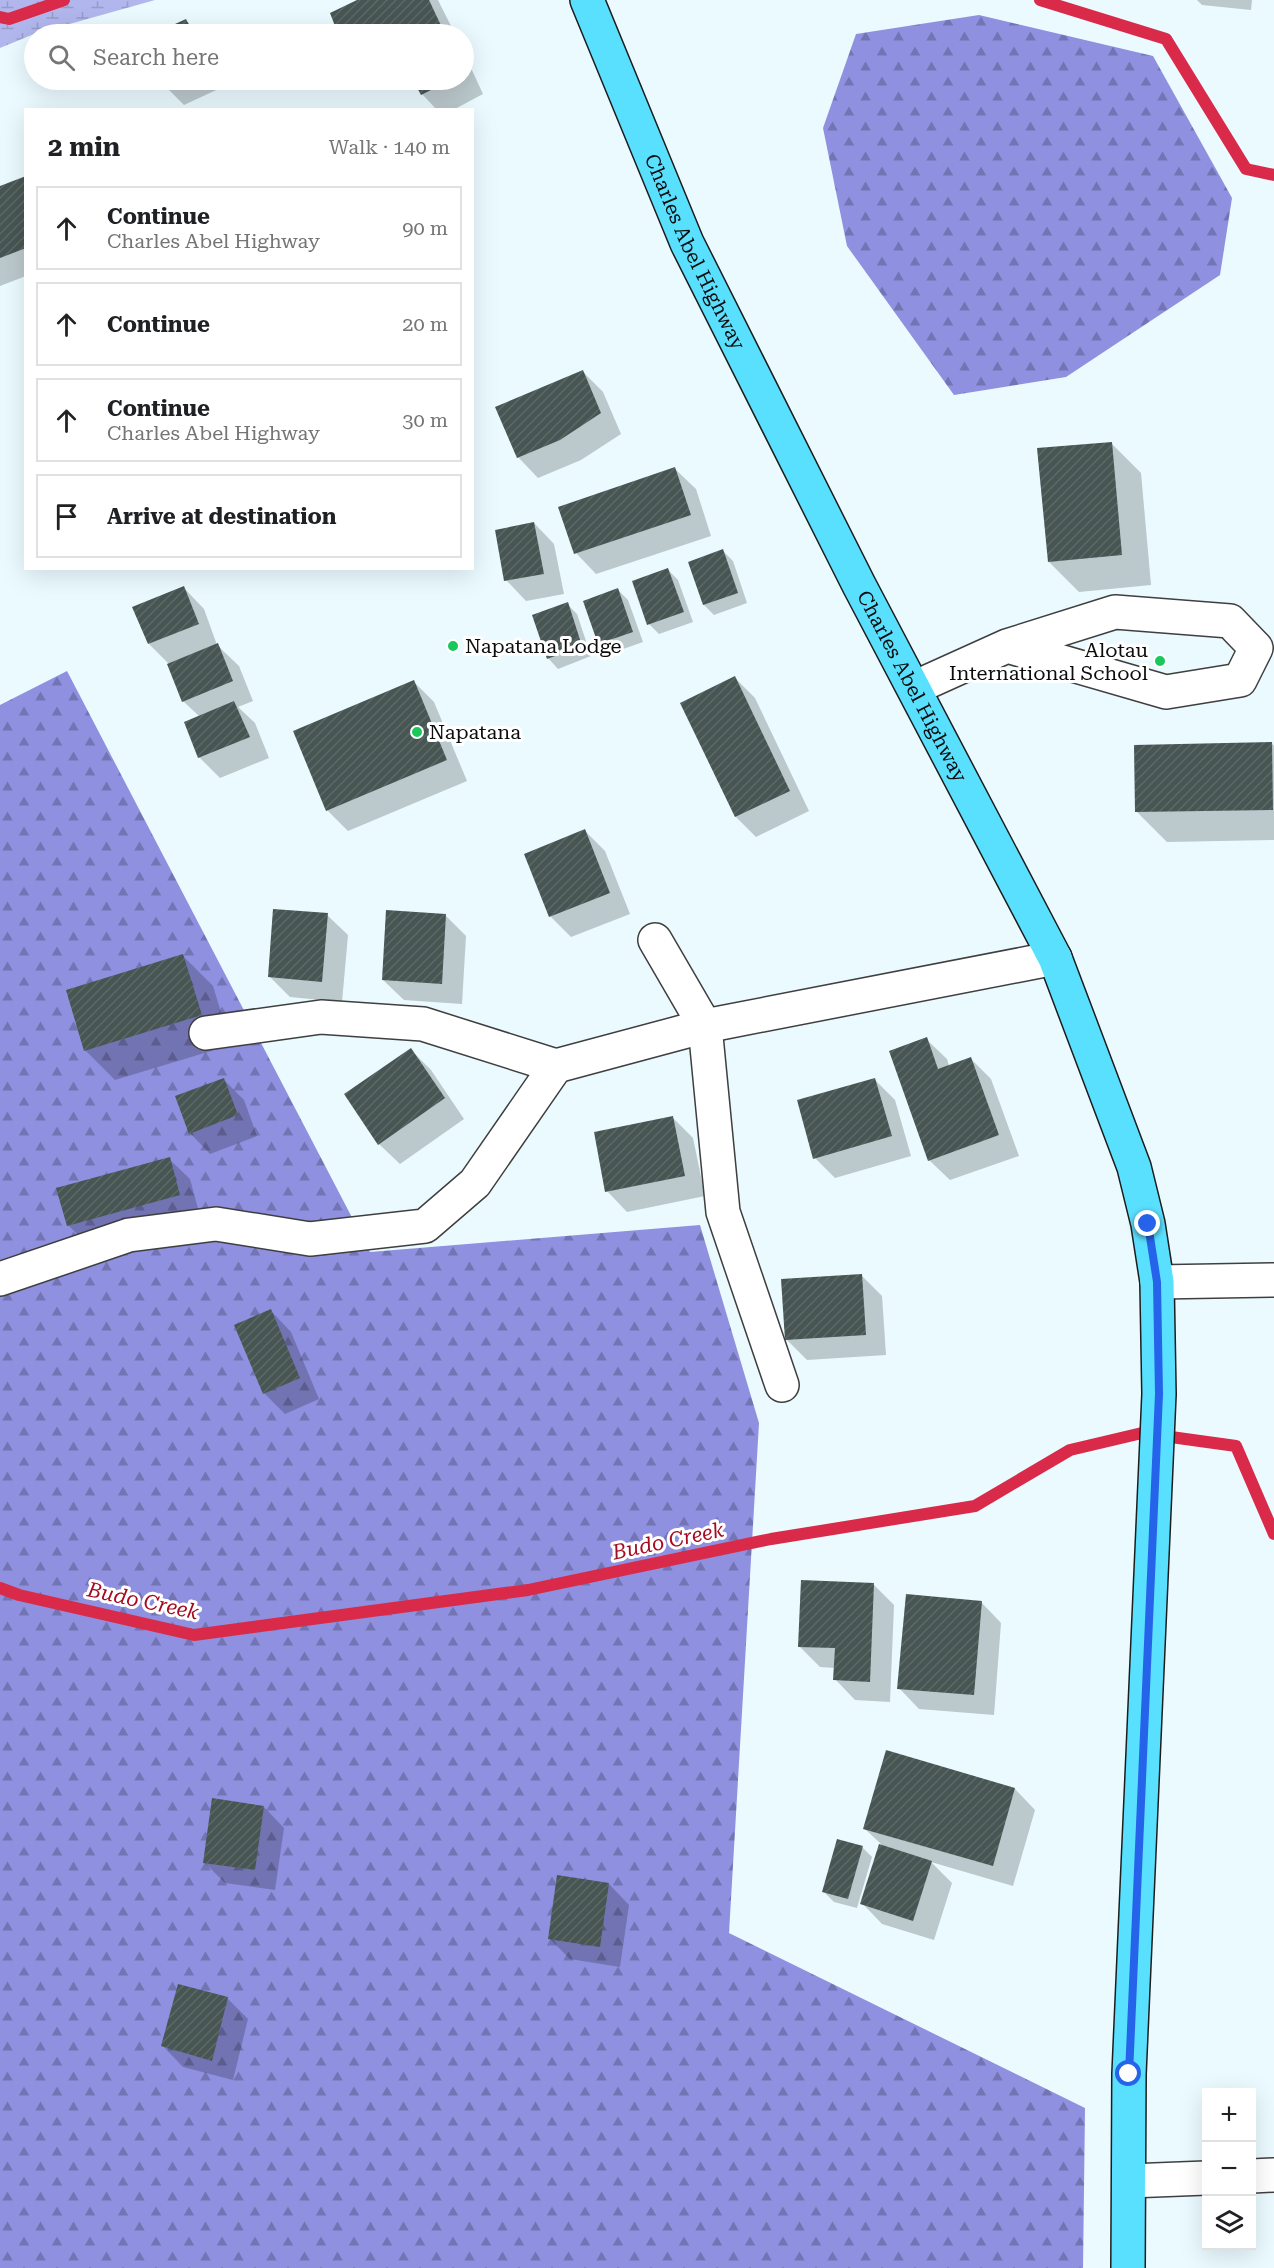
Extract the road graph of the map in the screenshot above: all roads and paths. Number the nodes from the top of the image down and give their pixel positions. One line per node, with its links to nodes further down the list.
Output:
1 (587, 0): 3 (main road, Charles Abel Highway)
2 (1007, 646): 2 (street); 3 (street)
3 (914, 688): 5 (main road, Charles Abel Highway)
4 (656, 940): 6 (street)
5 (1055, 958): 6 (street); 11 (main road, Charles Abel Highway)
6 (705, 1026): 8 (street); 12 (street)
7 (206, 1033): 8 (street)
8 (556, 1066): 9 (street)
9 (0, 1279)
10 (1274, 1280): 11 (street)
11 (1157, 1282): 16 (main road, Charles Abel Highway)
12 (782, 1385)
13 (1274, 2175): 14 (street)
14 (1256, 2176)
15 (1202, 2178): 16 (street)
16 (1129, 2181): 17 (main road)
17 (1128, 2268)

